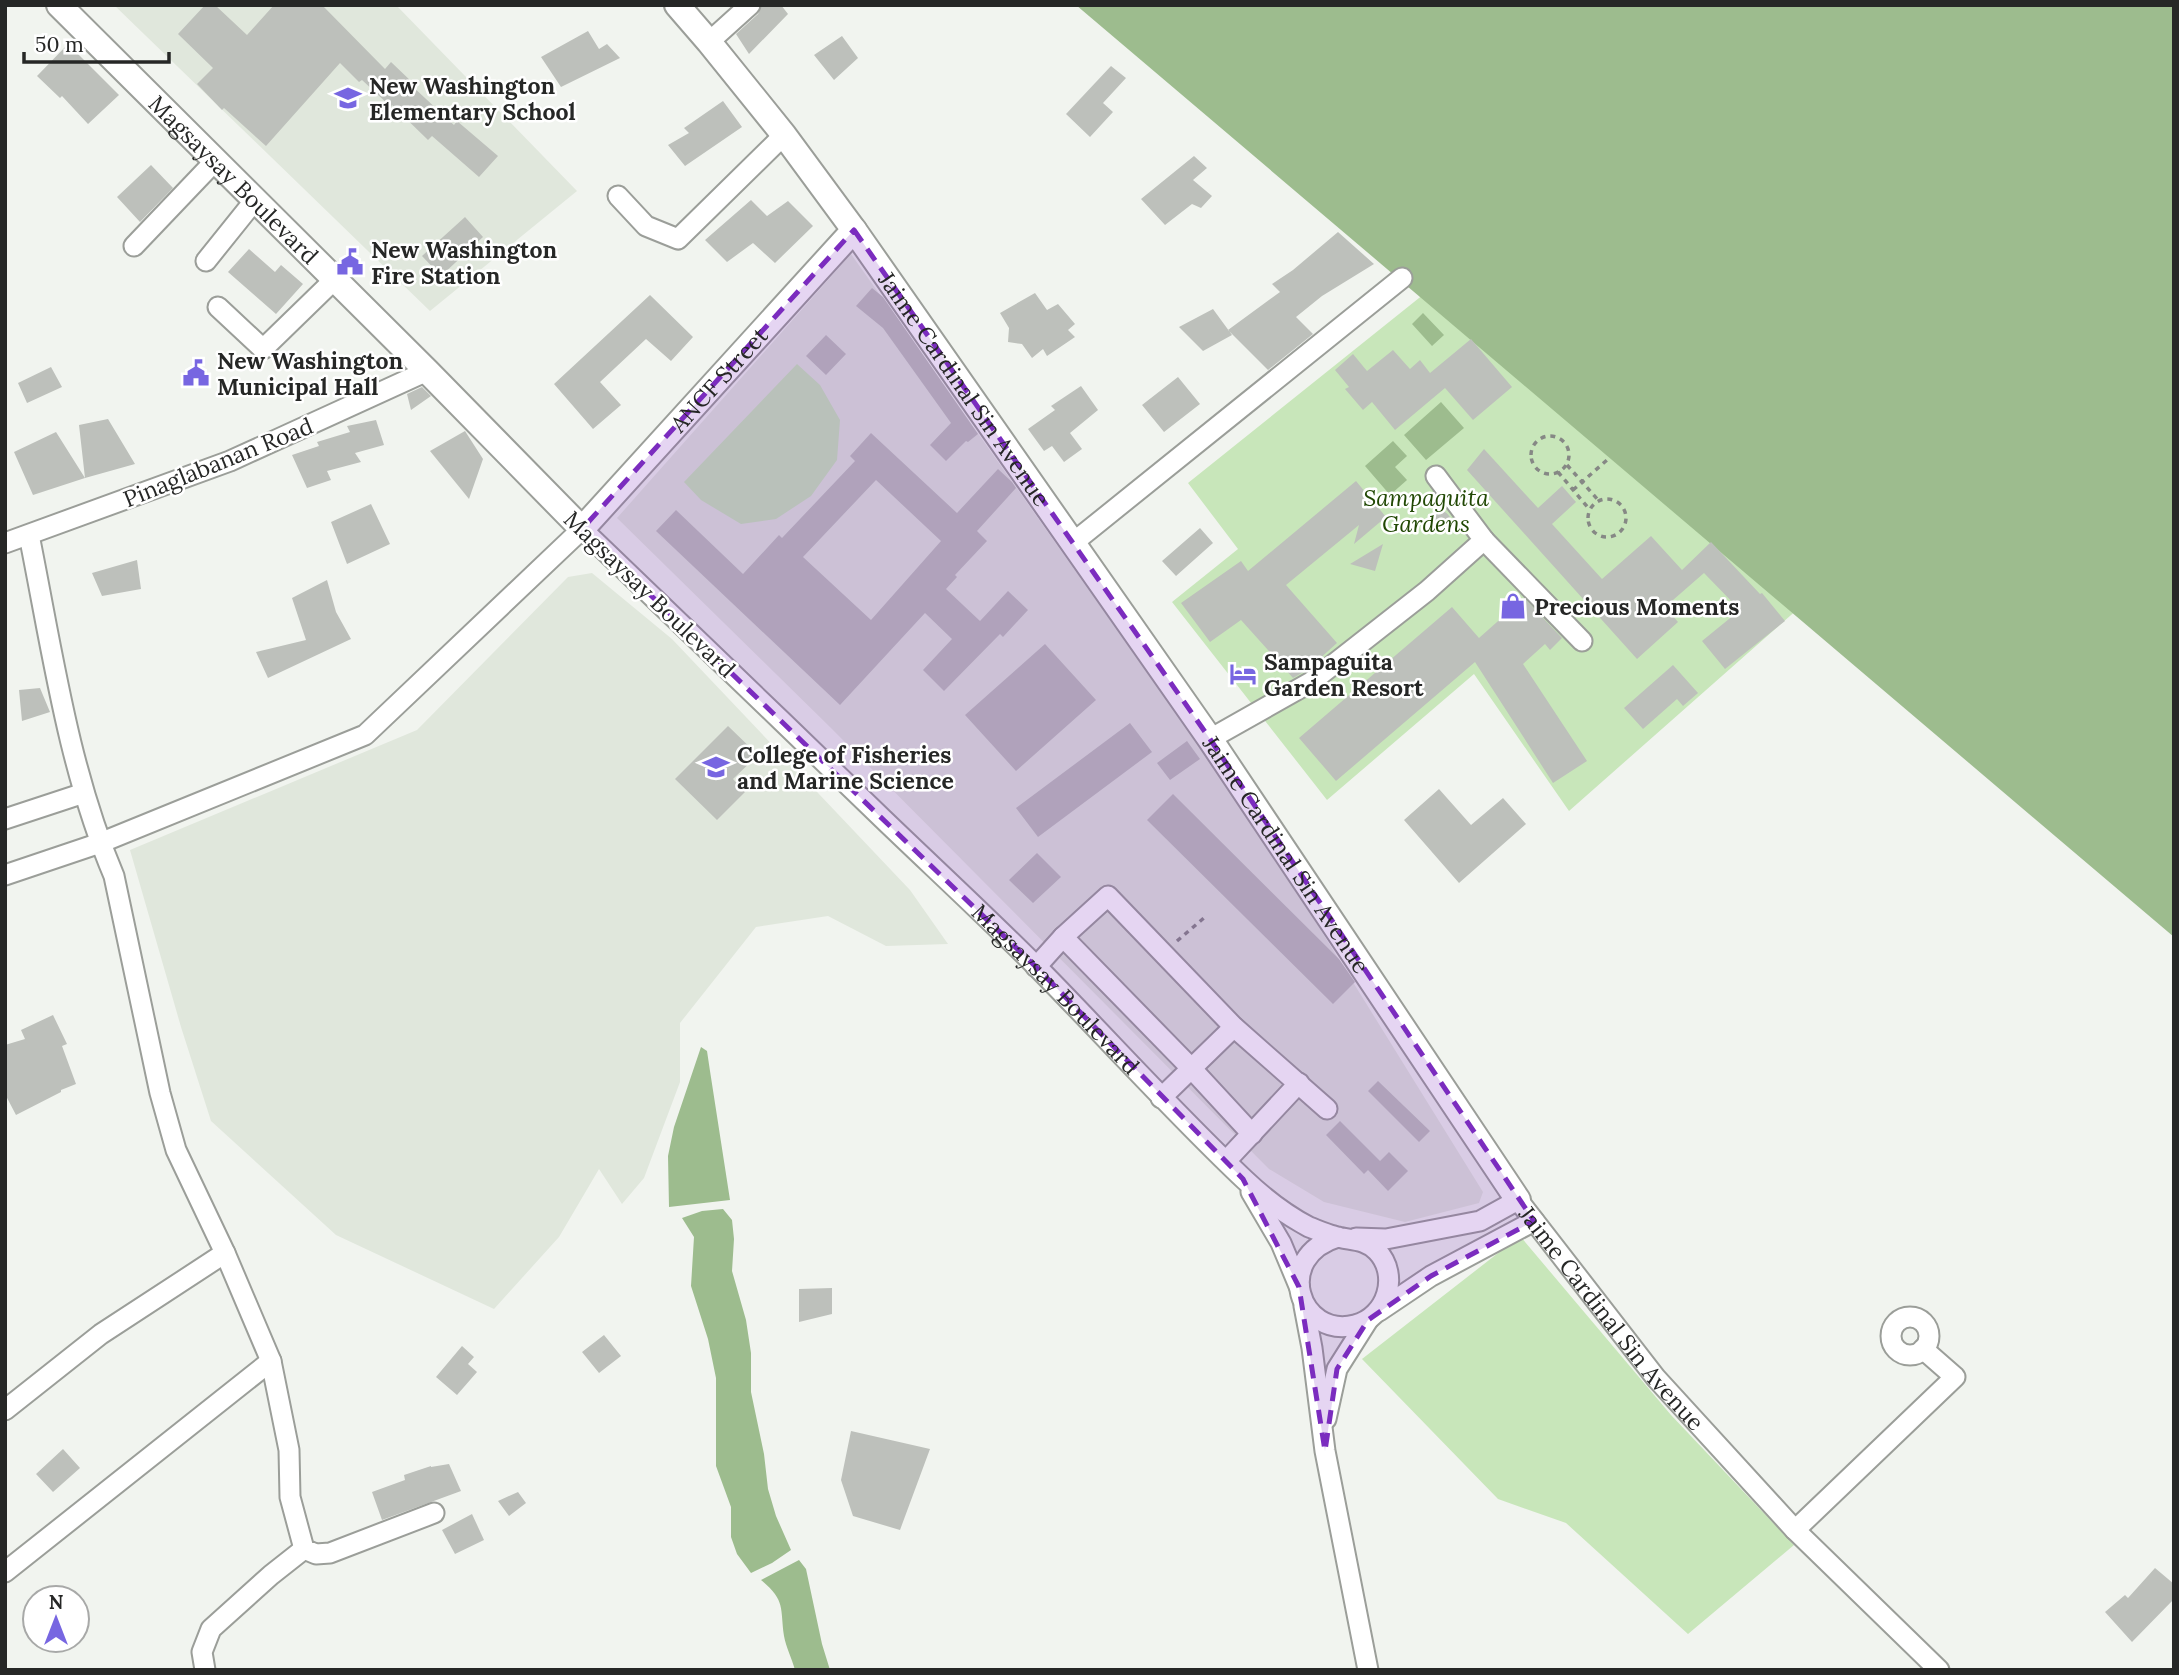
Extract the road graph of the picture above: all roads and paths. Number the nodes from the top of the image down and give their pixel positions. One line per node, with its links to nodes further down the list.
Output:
1 (59, 5): 6 (main road, Magsaysay Boulevard)
2 (677, 5): 4 (main road, Jaime Cardinal Sin Avenue)
3 (750, 5): 4 (street)
4 (709, 42): 5 (main road, Jaime Cardinal Sin Avenue)
5 (784, 135): 7 (street); 9 (main road, Jaime Cardinal Sin Avenue)
6 (216, 160): 8 (main road, Magsaysay Boulevard); 10 (street)
7 (618, 196)
8 (255, 201): 11 (street); 13 (main road, Magsaysay Boulevard)
9 (855, 230): 24 (main road, ANCF Street); 27 (main road, Jaime Cardinal Sin Avenue)
10 (134, 246)
11 (206, 261)
12 (1402, 278): 27 (street)
13 (335, 279): 14 (street); 15 (main road, Magsaysay Boulevard)
14 (218, 307)
15 (428, 371): 24 (main road, Magsaysay Boulevard); 25 (street, Pinaglabanan Road)
16 (1608, 460): 20 (path)
17 (1567, 465): 18 (path); 18 (path); 20 (path)
18 (1558, 472): 21 (path)
19 (1436, 476): 26 (street)
20 (1582, 482): 21 (path); 22 (path)
21 (1573, 490): 23 (path)
22 (1599, 501): 23 (path); 23 (path)
23 (1590, 510)
24 (582, 528): 33 (street); 38 (street, Magsaysay Boulevard)
25 (29, 535): 28 (street, Pinaglabanan Road); 31 (street)
26 (1484, 540): 29 (street); 30 (street)
27 (1074, 542): 30 (main road, Jaime Cardinal Sin Avenue)
28 (5, 543)
29 (1582, 641)
30 (1210, 738): 47 (main road, Jaime Cardinal Sin Avenue)
31 (84, 793): 32 (street); 33 (street)
32 (5, 819)
33 (100, 843): 34 (street); 50 (street)
34 (5, 875)
35 (1205, 917): 37 (path)
36 (1063, 937): 37 (street); 38 (street); 40 (street)
37 (1162, 954): 39 (street)
38 (1036, 967): 42 (street, Magsaysay Boulevard)
39 (1234, 1027): 40 (street); 41 (street)
40 (1191, 1068): 42 (street); 44 (street)
41 (1299, 1083): 43 (street); 44 (street)
42 (1161, 1098): 45 (street, Magsaysay Boulevard)
43 (1327, 1109)
44 (1252, 1134): 45 (street)
45 (1226, 1161): 46 (street, Magsaysay Boulevard)
46 (1243, 1179): 49 (street, Magsaysay Boulevard); 51 (street, Magsaysay Boulevard)
47 (1518, 1200): 48 (street, Jaime Cardinal Sin Avenue); 49 (street, Magsaysay Boulevard)
48 (1534, 1221): 52 (street, Magsaysay Boulevard); 58 (street, Jaime Cardinal Sin Avenue)
49 (1345, 1237): 51 (street); 52 (street)
50 (225, 1253): 54 (street); 55 (street)
51 (1301, 1293): 52 (street); 56 (street, Magsaysay Boulevard)
52 (1373, 1315): 56 (street, Magsaysay Boulevard)
53 (1923, 1349): 58 (street)
54 (271, 1362): 59 (street); 60 (street)
55 (5, 1410)
56 (1325, 1451): 62 (street, Magsaysay Boulevard)
57 (434, 1513): 59 (street)
58 (1795, 1530): 63 (street, Jaime Cardinal Sin Avenue)
59 (304, 1549): 61 (street)
60 (5, 1572)
61 (205, 1670)
62 (1368, 1670)
63 (1939, 1670)

